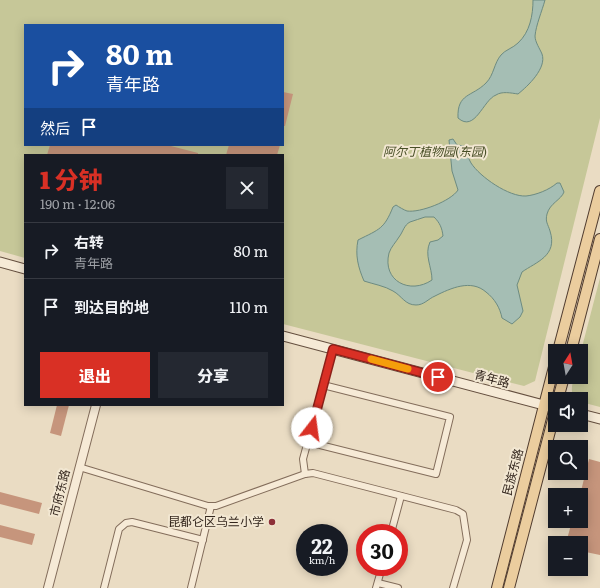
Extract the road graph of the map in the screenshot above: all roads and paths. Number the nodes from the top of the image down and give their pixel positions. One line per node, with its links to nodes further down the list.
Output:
1 (600, 191): 2 (main road)
2 (589, 234): 3 (street); 7 (main road)
3 (600, 238): 8 (main road)
4 (0, 262): 5 (main road)
5 (24, 269)
6 (284, 336): 9 (main road, 青年路)
7 (560, 344)
8 (573, 344)
9 (333, 349): 11 (street); 12 (main road, 青年路)
10 (550, 384): 12 (main road, 民族东路)
11 (323, 385): 18 (street); 18 (street)
12 (544, 405): 14 (main road, 青年路); 31 (main road, 民族东路)
13 (96, 406): 19 (street, 市府东路)
14 (548, 406)
15 (588, 416): 16 (main road)
16 (600, 419)
17 (550, 432): 32 (main road)
18 (308, 442): 20 (street)
19 (79, 467): 22 (street); 26 (street, 市府东路)
20 (305, 474): 21 (street); 22 (street)
21 (401, 496): 23 (street); 30 (street)
22 (211, 506): 24 (street)
23 (393, 524)
24 (203, 540): 27 (street); 28 (street)
25 (377, 585): 29 (street)
26 (48, 588)
27 (104, 588)
28 (191, 588)
29 (398, 588)
30 (453, 588)
31 (496, 588)
32 (509, 588)

